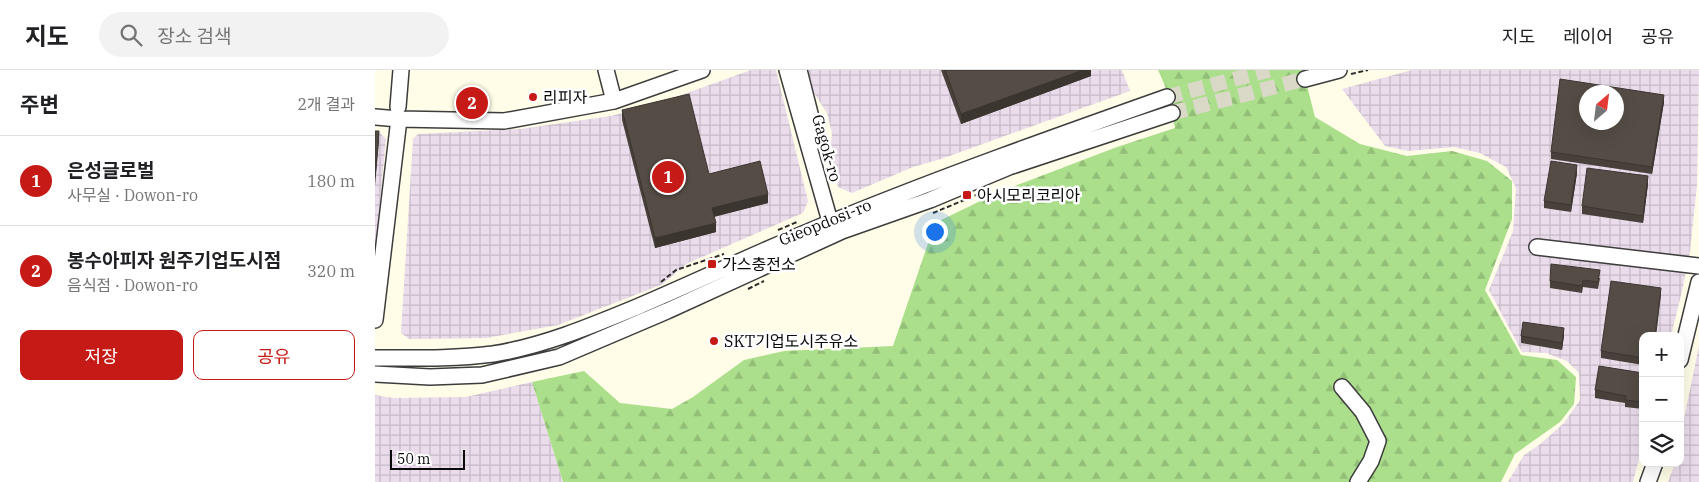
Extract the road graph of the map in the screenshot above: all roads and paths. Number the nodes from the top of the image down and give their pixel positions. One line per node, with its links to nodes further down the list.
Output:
1 (401, 70): 10 (street)
2 (606, 70): 9 (street)
3 (702, 70): 9 (street)
4 (787, 70): 14 (street, Gagok-ro)
5 (799, 70): 14 (street, Gagok-ro)
6 (1339, 70): 7 (street)
7 (1305, 79)
8 (1167, 97): 14 (street, Gieopdosi-ro)
9 (614, 101): 10 (street)
10 (399, 113): 12 (street); 21 (street)
11 (1171, 113): 14 (street, Gieopdosi-ro)
12 (375, 117)
13 (799, 221): 15 (path)
14 (836, 227): 23 (street, Gieopdosi-ro); 24 (street, Gieopdosi-ro)
15 (777, 230)
16 (1537, 247): 18 (street)
17 (729, 253): 20 (path)
18 (1699, 266)
19 (1699, 282): 22 (street)
20 (659, 283)
21 (375, 320)
22 (1684, 344)
23 (375, 358)
24 (375, 374)
25 (1342, 387): 27 (street)
26 (1654, 467): 28 (street)
27 (1358, 482)
28 (1648, 482)

